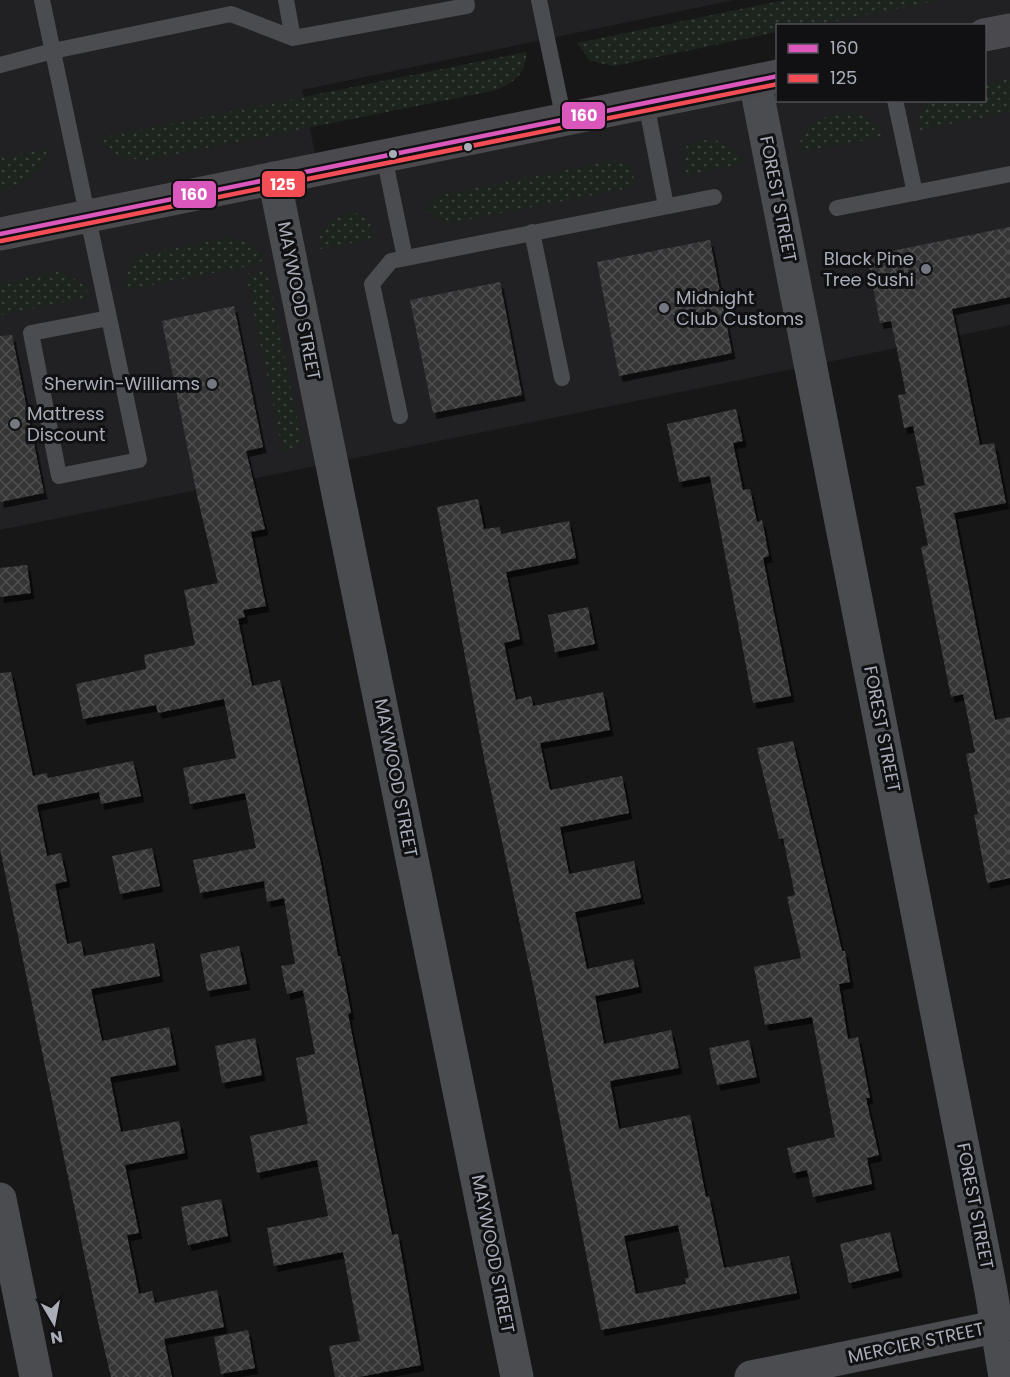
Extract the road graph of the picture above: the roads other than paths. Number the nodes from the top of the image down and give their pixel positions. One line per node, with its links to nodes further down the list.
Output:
1 (42, 0): 9 (lane)
2 (286, 0): 8 (lane)
3 (538, 0): 14 (lane)
4 (470, 2): 8 (lane)
5 (230, 7): 8 (lane); 9 (lane)
6 (1010, 30): 7 (main road)
7 (986, 35)
8 (293, 38)
9 (53, 51): 10 (lane); 22 (lane)
10 (0, 65)
11 (766, 79): 13 (main road); 30 (street, FOREST STREET)
12 (895, 102): 18 (lane)
13 (646, 103): 14 (main road); 20 (lane)
14 (564, 120): 15 (main road)
15 (384, 156): 17 (main road); 25 (lane)
16 (1010, 174): 18 (lane)
17 (274, 178): 22 (main road); 32 (street, MAYWOOD STREET)
18 (915, 193): 21 (lane)
19 (714, 197): 20 (lane)
20 (666, 206): 23 (lane)
21 (837, 208)
22 (88, 216): 24 (main road); 26 (lane)
23 (532, 232): 25 (lane); 27 (lane)
24 (0, 234)
25 (405, 258): 28 (lane)
26 (109, 318): 26 (lane)
27 (562, 378)
28 (400, 416)
29 (0, 1199): 31 (street)
30 (1004, 1325): 33 (street, MERCIER STREET); 34 (street, FOREST STREET)
31 (36, 1377)
32 (518, 1377)
33 (751, 1377)
34 (1005, 1377)

